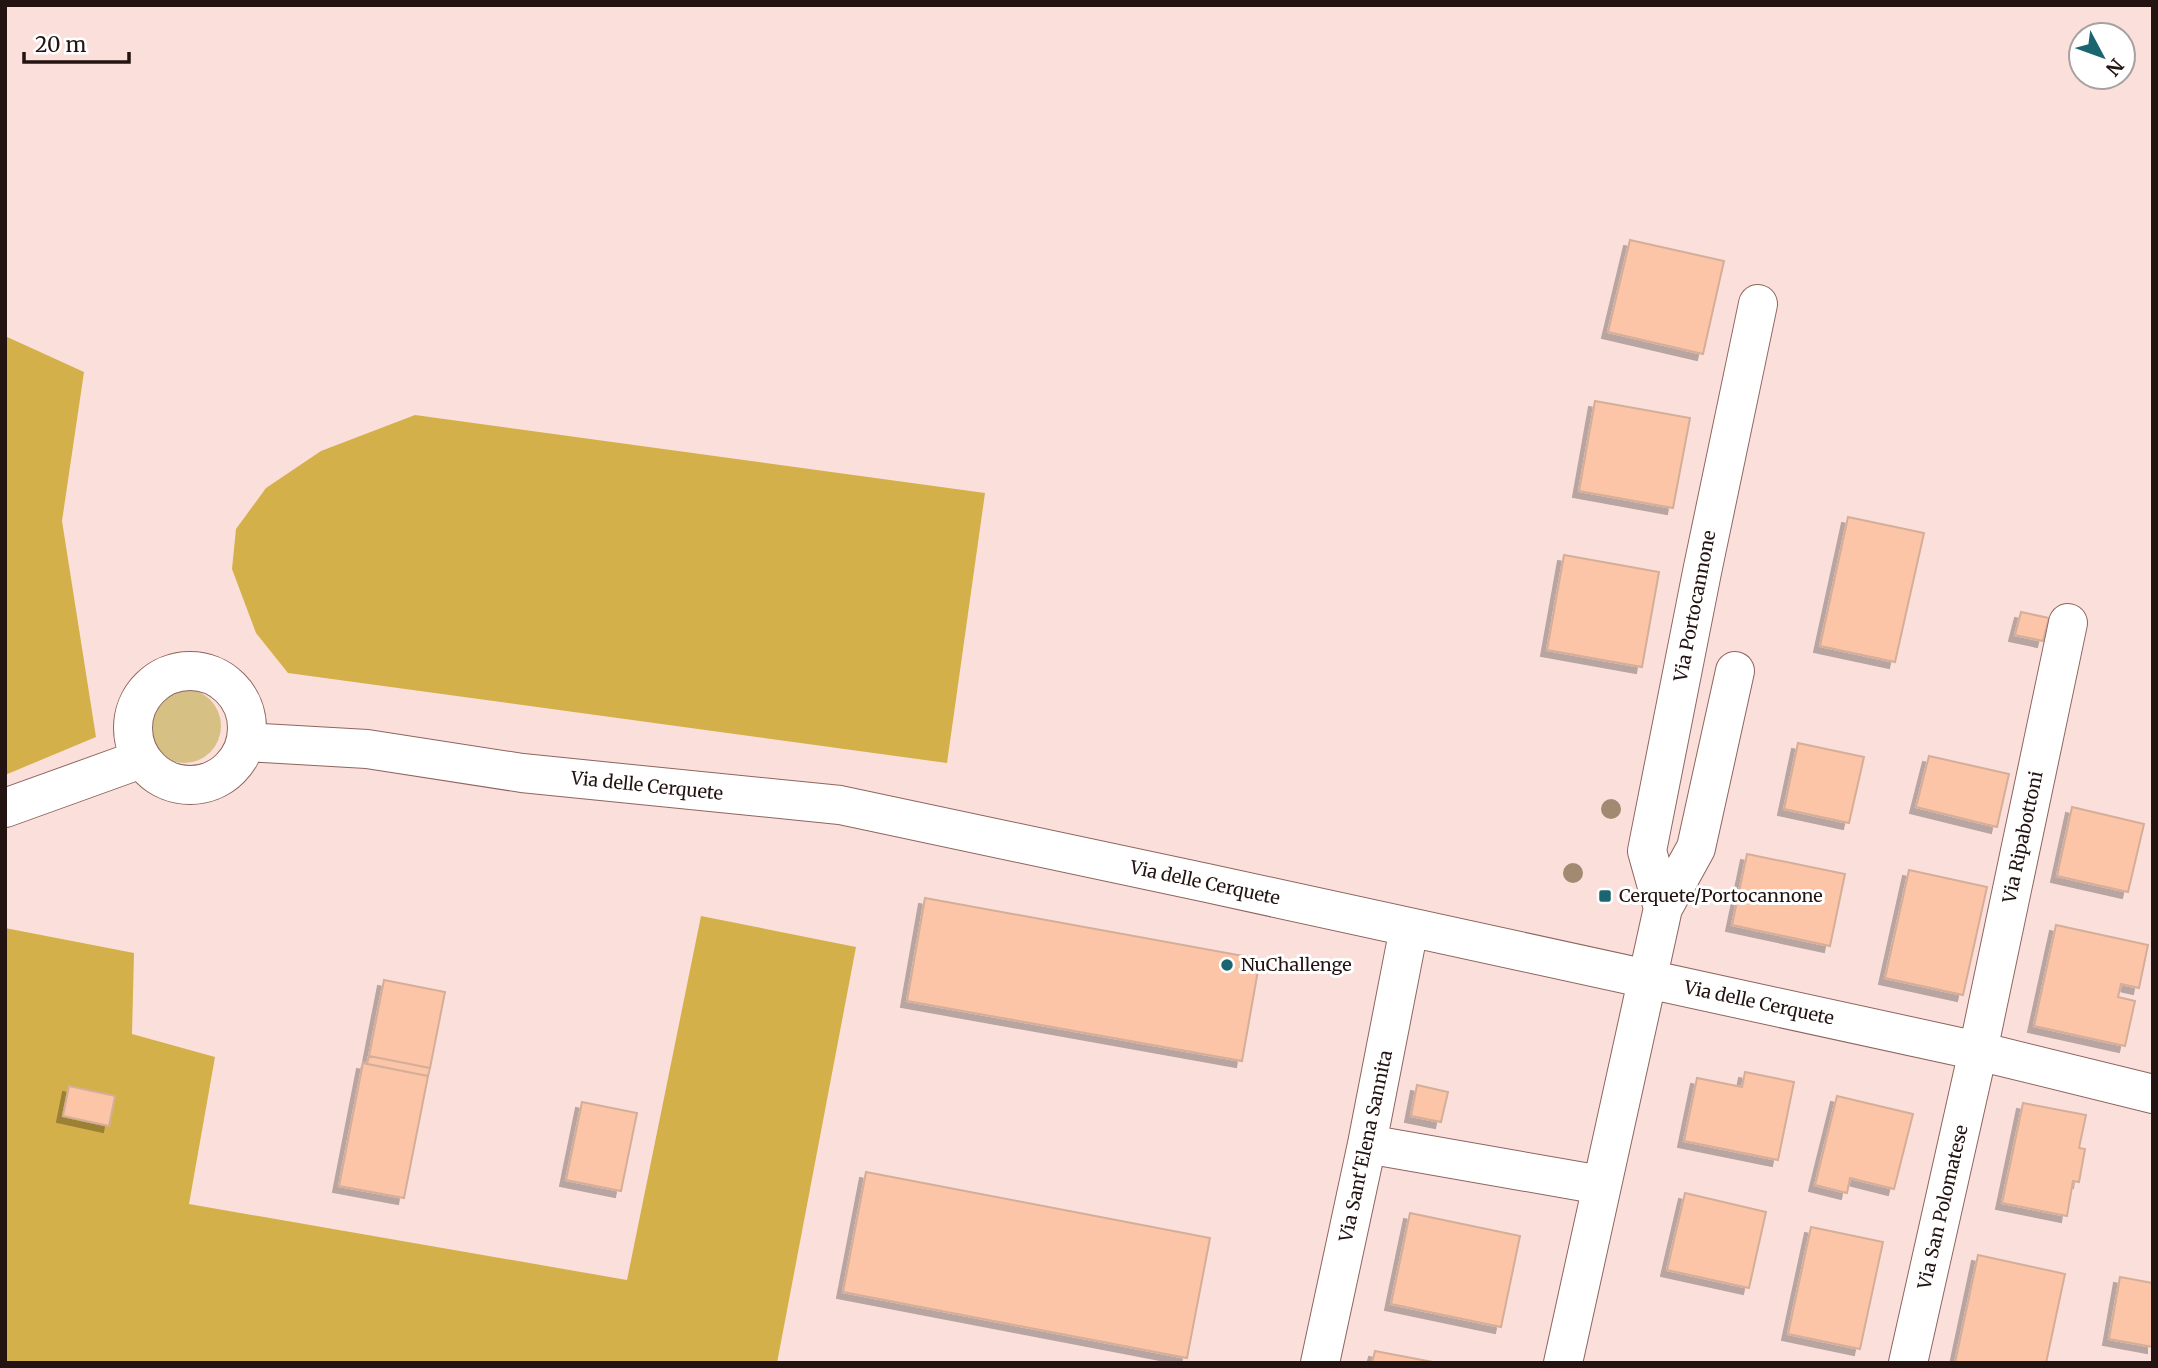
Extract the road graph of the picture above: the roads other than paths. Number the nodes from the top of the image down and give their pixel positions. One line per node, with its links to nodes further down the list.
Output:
1 (1758, 304): 7 (street, Via Portocannone)
2 (2068, 623): 10 (street, Via Ripabottoni)
3 (1735, 671): 7 (street, Via Portocannone)
4 (246, 742): 5 (street); 5 (street); 8 (street, Via delle Cerquete)
5 (141, 759): 6 (street)
6 (5, 808)
7 (1663, 908): 9 (street, Via Portocannone)
8 (1409, 928): 9 (street, Via delle Cerquete); 12 (street, Via Sant'Elena Sannita)
9 (1647, 979): 10 (street, Via delle Cerquete); 13 (street)
10 (1978, 1051): 11 (street, Via delle Cerquete); 16 (street, Via San Polomatese)
11 (2153, 1094)
12 (1367, 1144): 13 (street); 14 (street, Via Sant'Elena Sannita)
13 (1601, 1185): 15 (street)
14 (1320, 1363)
15 (1563, 1363)
16 (1908, 1363)

